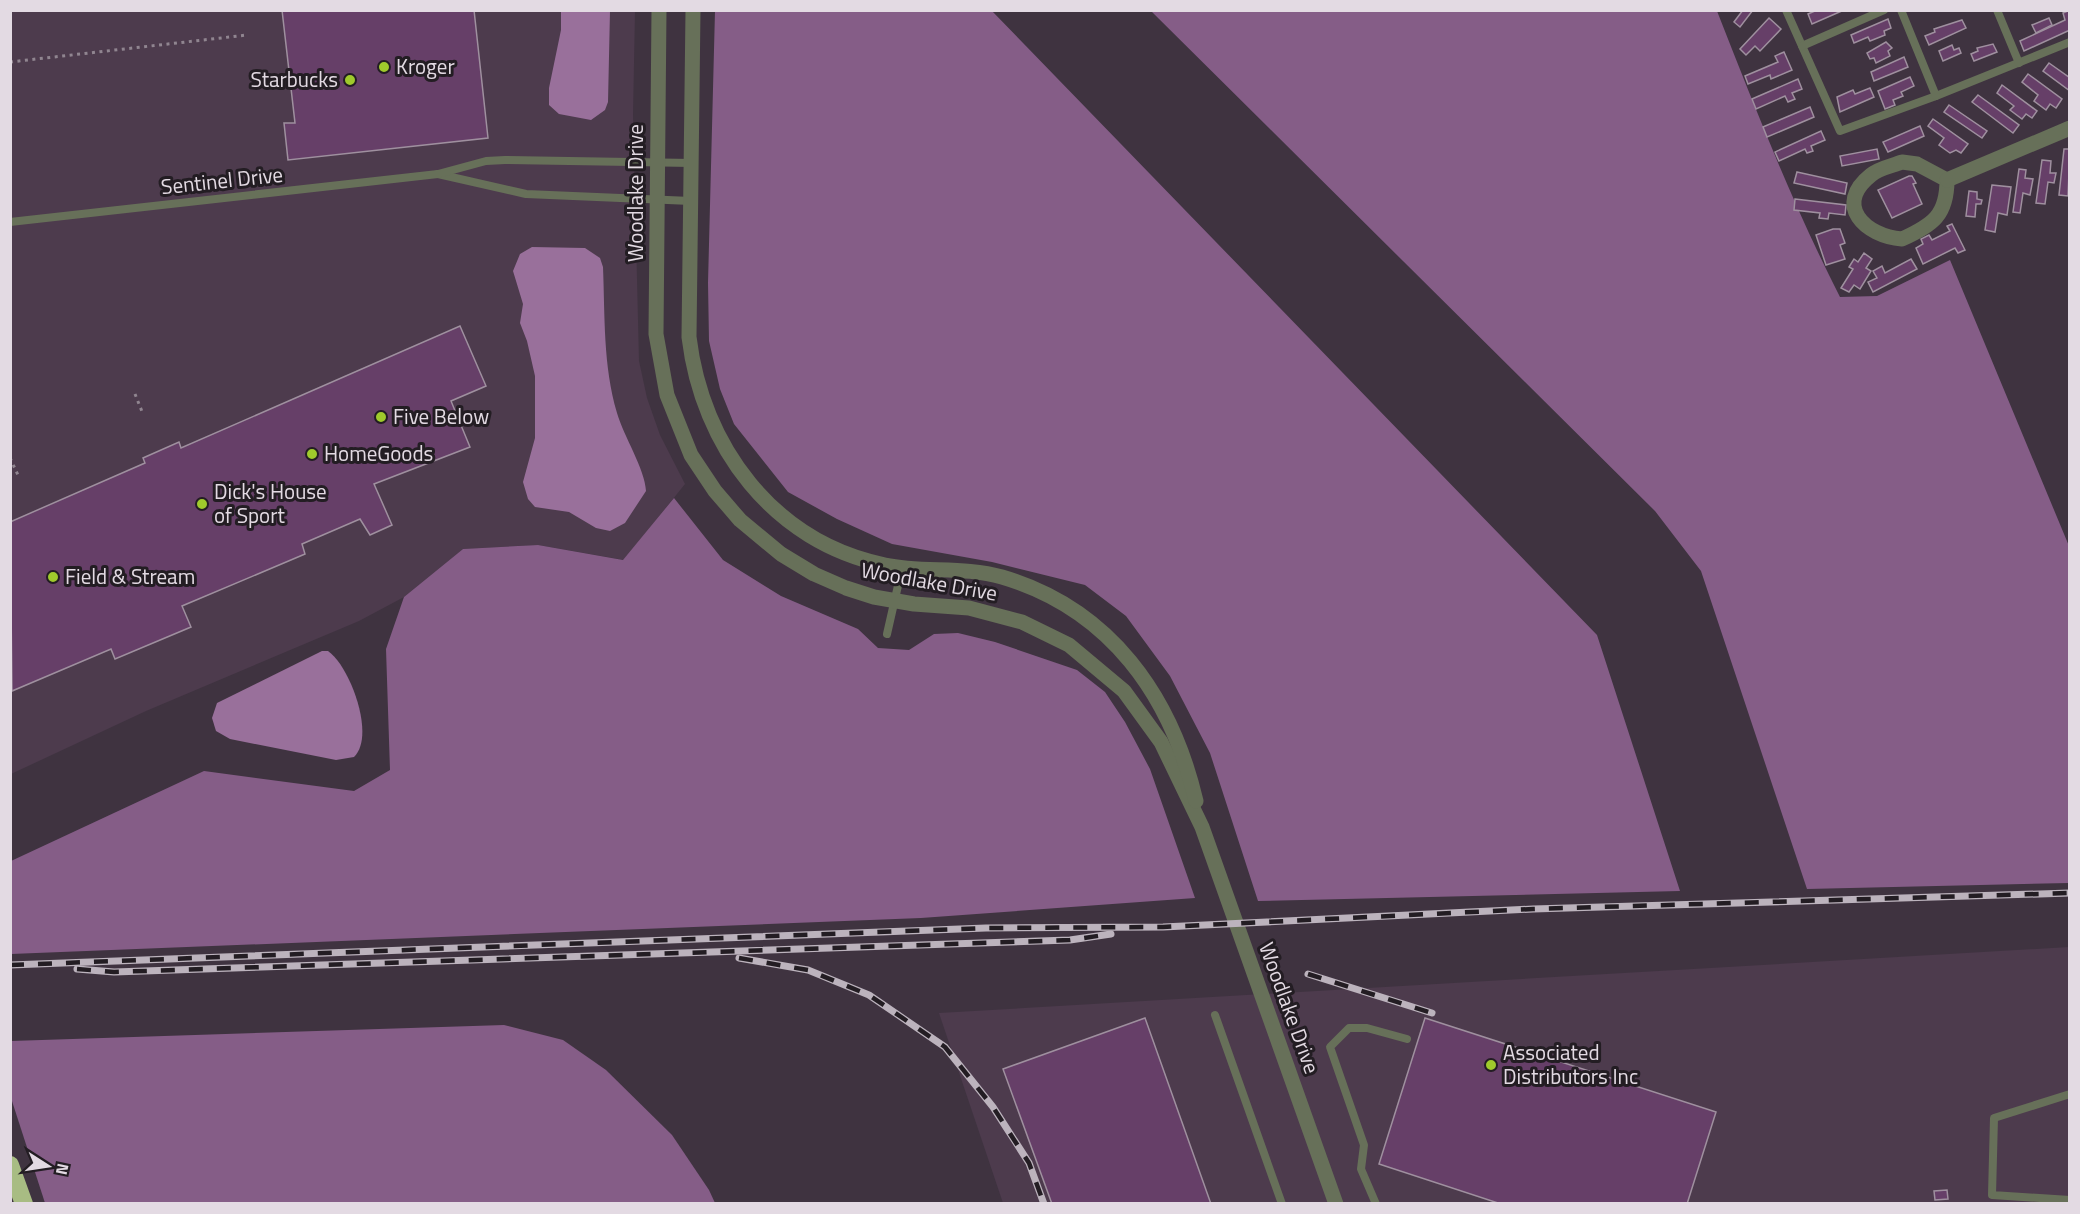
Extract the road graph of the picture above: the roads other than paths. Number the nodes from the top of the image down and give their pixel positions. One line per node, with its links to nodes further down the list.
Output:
1 (659, 10): 12 (street, Woodlake Drive)
2 (693, 10): 13 (street, Woodlake Drive)
3 (1786, 10): 8 (lane)
4 (1884, 10): 8 (lane)
5 (1901, 10): 10 (lane)
6 (1997, 10): 9 (lane)
7 (2070, 42): 9 (lane)
8 (1802, 46): 10 (lane)
9 (2019, 63): 10 (lane)
10 (1936, 96)
11 (2070, 128): 15 (street)
12 (657, 162): 13 (lane, Sentinel Drive); 14 (lane, Sentinel Drive); 16 (street, Woodlake Drive)
13 (692, 163): 17 (street, Woodlake Drive)
14 (438, 174): 16 (lane, Sentinel Drive); 18 (lane, Sentinel Drive)
15 (1947, 180): 15 (street)
16 (657, 199): 17 (lane, Sentinel Drive); 20 (street, Woodlake Drive)
17 (691, 201): 19 (street, Woodlake Drive)
18 (10, 222)
19 (902, 568): 20 (lane); 22 (street, Woodlake Drive)
20 (894, 601): 21 (lane); 22 (street, Woodlake Drive)
21 (887, 634)
22 (1202, 827): 30 (street, Woodlake Drive)
23 (1215, 1015): 29 (lane)
24 (1407, 1039): 31 (lane)
25 (2070, 1094): 27 (lane)
26 (10, 1165): 28 (highway)
27 (2070, 1200)
28 (24, 1203)
29 (1282, 1203)
30 (1336, 1203)
31 (1376, 1203)

